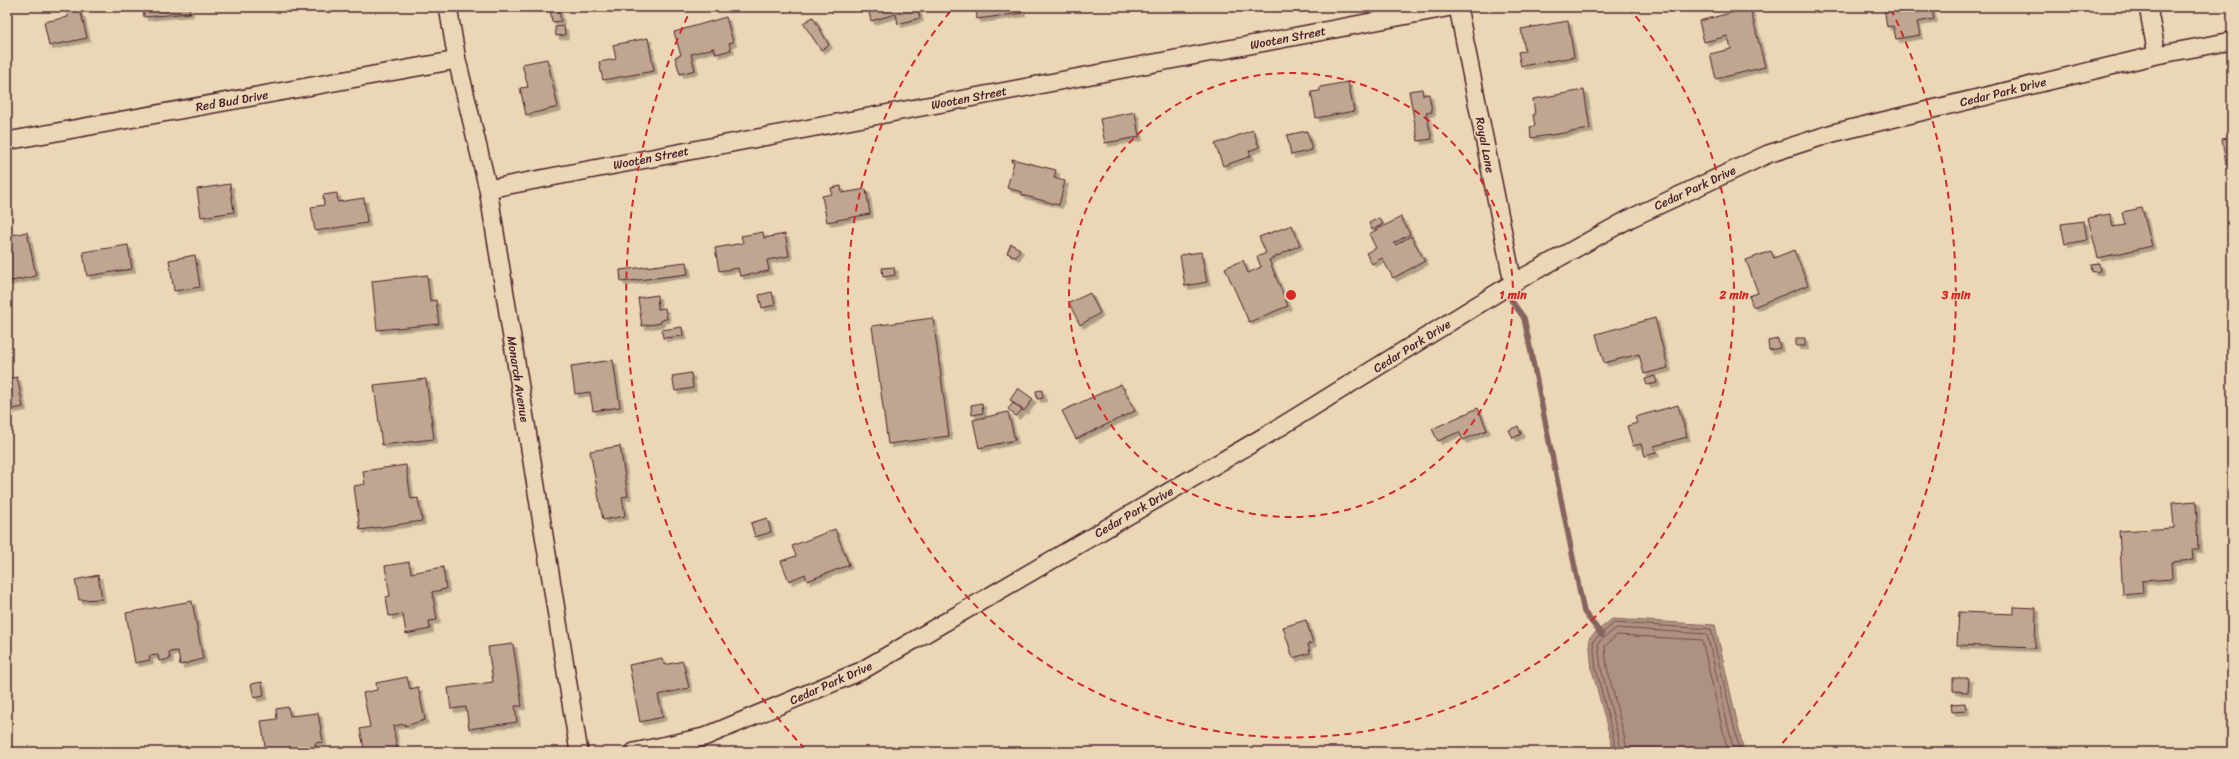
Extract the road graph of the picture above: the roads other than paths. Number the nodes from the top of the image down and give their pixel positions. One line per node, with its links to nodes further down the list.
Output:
1 (448, 7): 7 (street, Monarch Avenue)
2 (1451, 7): 9 (street, Wooten Street)
3 (1458, 7): 10 (street, Royal Lane)
4 (2148, 7): 6 (street)
5 (2232, 41): 6 (street, Cedar Park Drive)
6 (2157, 55): 10 (street, Cedar Park Drive)
7 (456, 60): 8 (street, Red Bud Drive); 9 (street, Monarch Avenue)
8 (7, 141)
9 (488, 189): 11 (street, Monarch Avenue)
10 (1513, 284): 12 (street, Cedar Park Drive)
11 (579, 752)
12 (634, 752)

